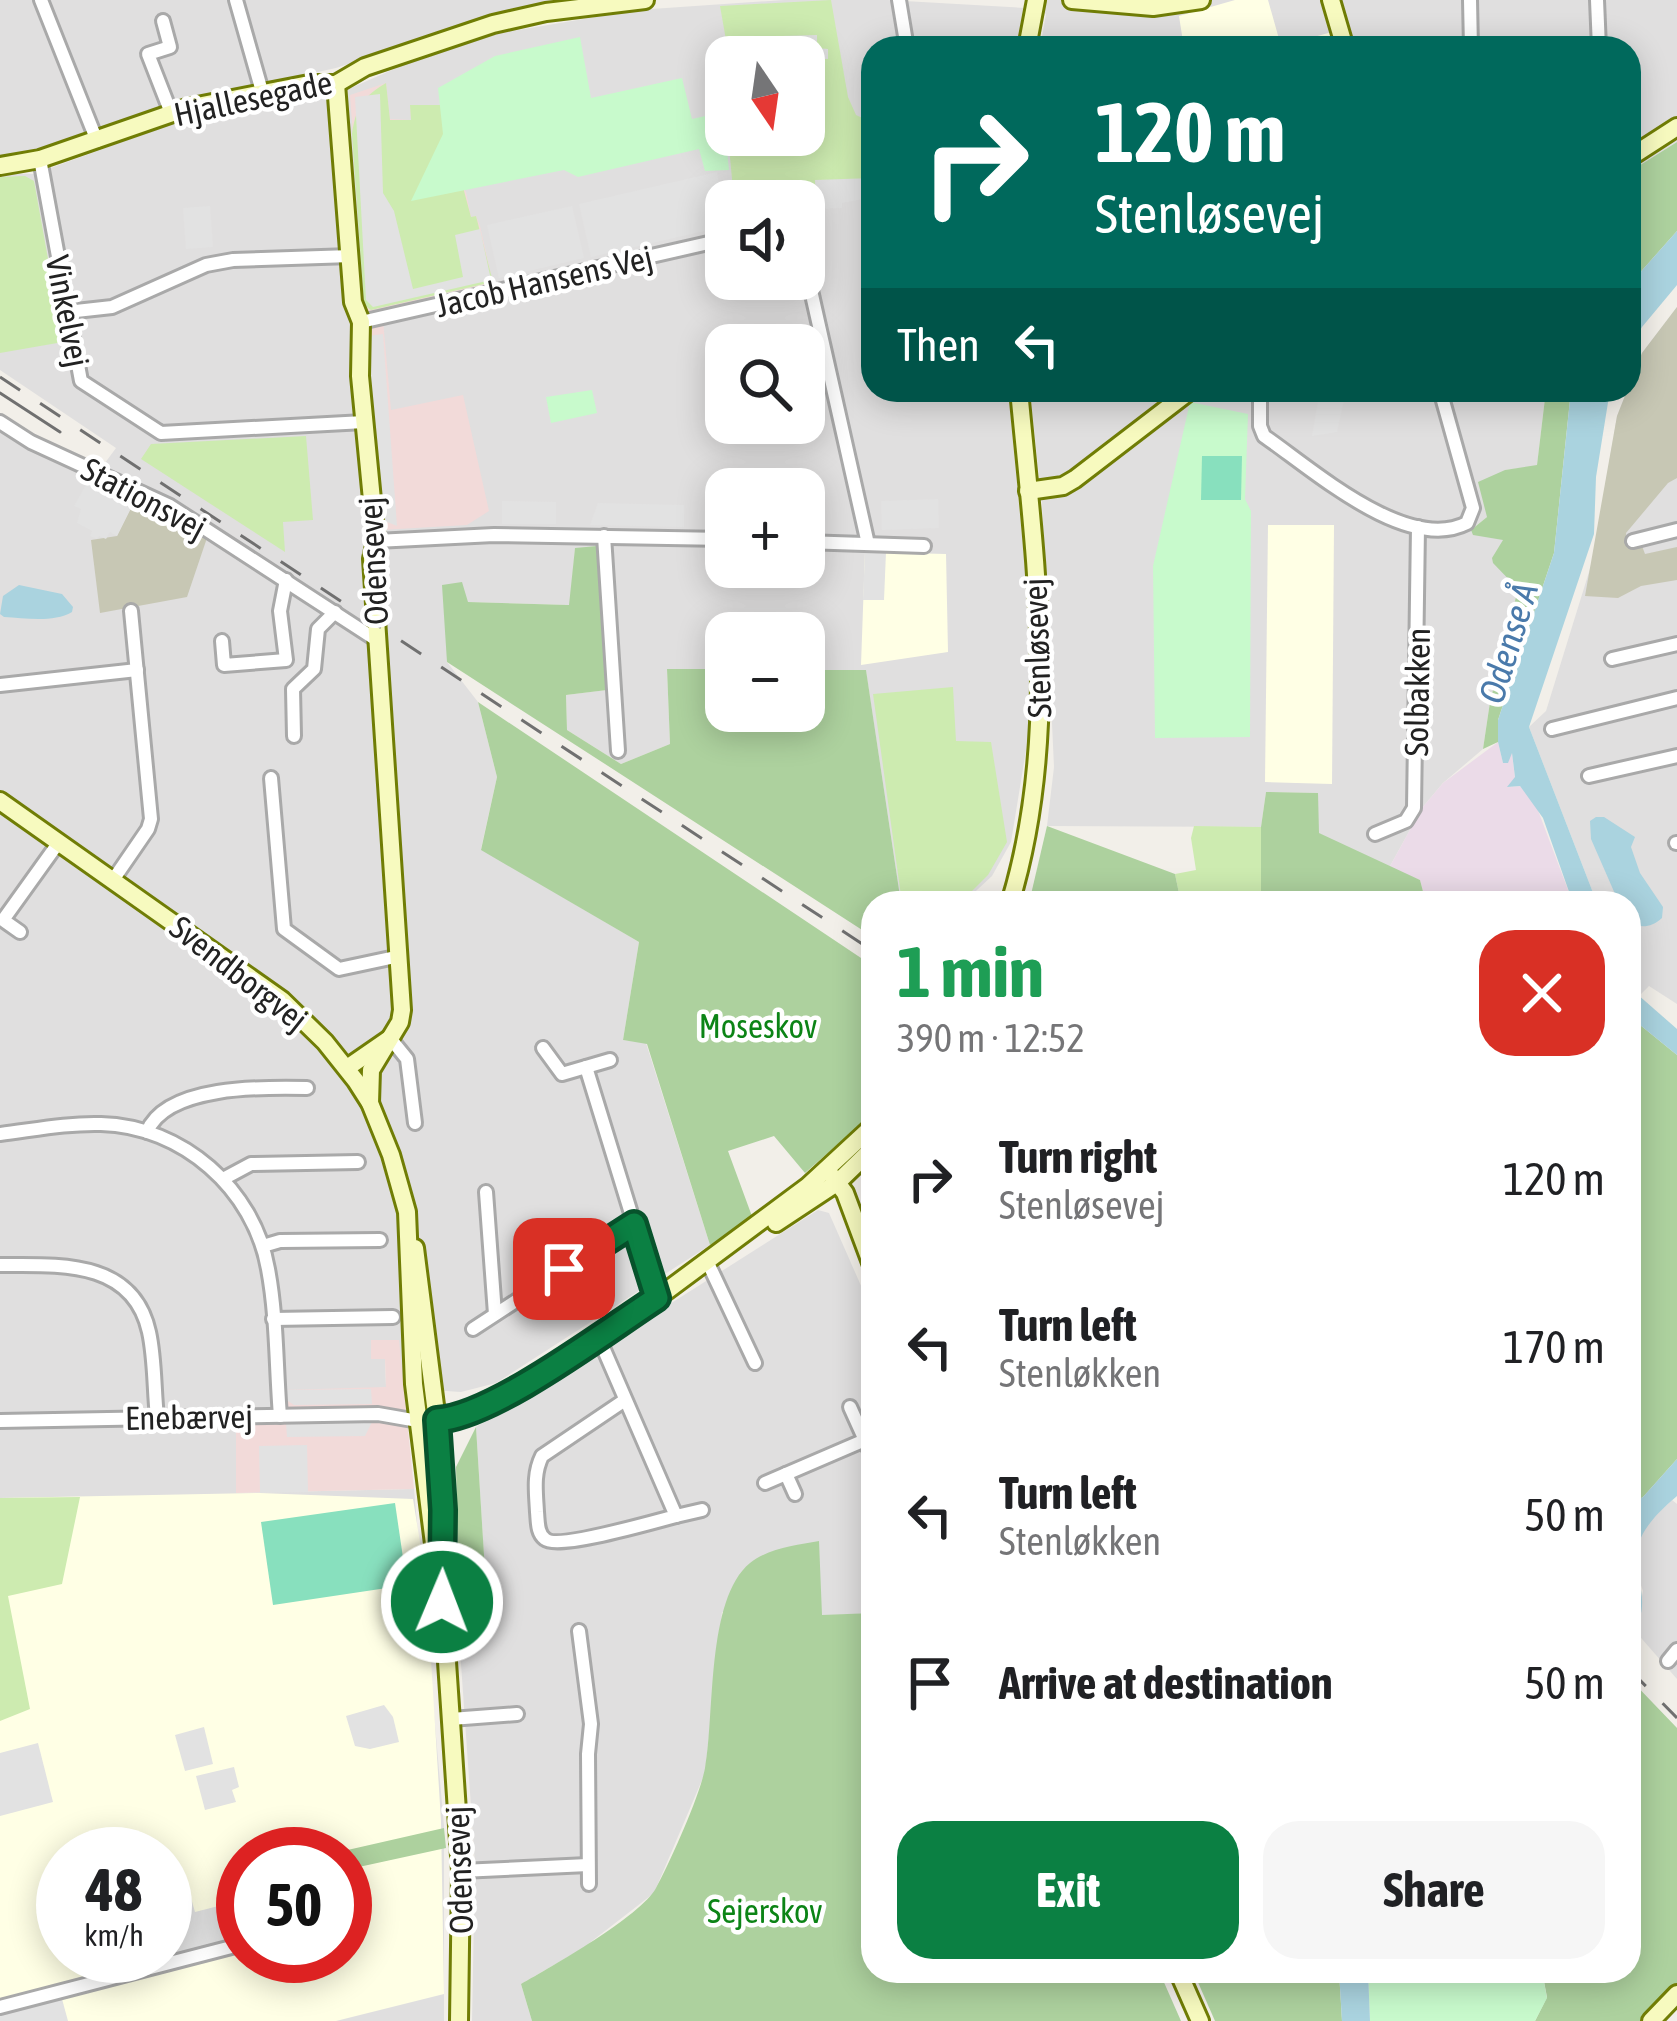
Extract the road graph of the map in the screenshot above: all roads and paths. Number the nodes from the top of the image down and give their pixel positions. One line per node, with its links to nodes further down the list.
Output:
1 (41, 0): 24 (street)
2 (236, 0): 21 (street)
3 (645, 0): 11 (street, Hjallesegade)
4 (899, 0): 13 (street)
5 (1037, 0): 14 (street)
6 (1072, 0): 7 (street)
7 (1201, 0)
8 (1331, 0): 15 (street)
9 (1470, 0): 16 (street)
10 (1598, 0): 17 (street)
11 (606, 2): 20 (street, Hjallesegade)
12 (163, 21): 18 (street)
13 (905, 36)
14 (1030, 36)
15 (1342, 36)
16 (1471, 36)
17 (1599, 36)
18 (170, 47): 19 (street); 22 (street)
19 (174, 62)
20 (336, 84): 21 (street, Hjallesegade); 29 (street, Odensevej)
21 (262, 95): 22 (street, Hjallesegade)
22 (171, 113): 24 (street, Hjallesegade)
23 (1677, 127): 25 (street)
24 (97, 141): 26 (street, Hjallesegade)
25 (1641, 150)
26 (40, 159): 27 (street, Hjallesegade); 31 (street, Vinkelvej)
27 (0, 166)
28 (705, 244): 32 (street, Jacob Hansens Vej)
29 (351, 256): 31 (street); 32 (street, Odensevej)
30 (813, 300): 47 (street)
31 (67, 312): 38 (street, Vinkelvej)
32 (361, 322): 38 (street, Odensevej)
33 (1020, 402): 39 (street, Stenløsevej)
34 (1175, 402): 39 (street)
35 (1260, 402): 40 (street)
36 (1443, 402): 40 (street)
37 (0, 422): 49 (street, Stationsvej)
38 (364, 422): 44 (street, Odensevej)
39 (1028, 491): 69 (street, Stenløsevej)
40 (1418, 527): 66 (street, Solbakken)
41 (1677, 530): 45 (street)
42 (604, 536): 43 (street); 44 (street); 61 (street)
43 (705, 538)
44 (376, 541): 53 (street, Odensevej)
45 (1633, 541)
46 (825, 543): 47 (street)
47 (868, 544): 48 (street)
48 (924, 546)
49 (286, 580): 51 (street, Stationsvej); 52 (street)
50 (131, 611): 56 (street)
51 (334, 612): 53 (street, Stationsvej); 60 (street)
52 (222, 640)
53 (378, 641): 71 (street, Odensevej)
54 (1677, 644): 55 (street)
55 (1612, 659)
56 (137, 670): 57 (street); 68 (street)
57 (0, 685)
58 (1677, 698): 59 (street)
59 (1552, 729)
60 (294, 736)
61 (618, 751)
62 (1677, 756): 63 (street)
63 (1589, 776)
64 (271, 778): 71 (street)
65 (0, 801): 67 (street, Svendborgvej)
66 (1375, 834)
67 (58, 842): 68 (street, Svendborgvej); 70 (street)
68 (113, 880): 76 (street, Svendborgvej)
69 (1013, 891)
70 (20, 932)
71 (400, 956): 72 (street, Odensevej)
72 (390, 1038): 76 (street); 78 (street, Odensevej); 79 (street)
73 (543, 1048): 75 (street)
74 (610, 1060): 75 (street)
75 (586, 1067): 90 (street)
76 (347, 1068): 78 (street, Svendborgvej)
77 (308, 1088): 80 (street)
78 (370, 1103): 89 (street, Svendborgvej)
79 (415, 1123)
80 (147, 1132): 81 (street); 86 (street)
81 (0, 1134)
82 (861, 1141): 87 (street)
83 (861, 1148): 87 (street)
84 (861, 1157): 87 (street)
85 (358, 1162): 86 (street)
86 (223, 1179): 93 (street)
87 (830, 1181): 92 (street); 94 (street); 95 (street)
88 (486, 1192): 98 (street)
89 (406, 1212): 106 (street, Odensevej); 106 (street, Svendborgvej)
90 (634, 1224): 97 (street); 98 (street)
91 (380, 1240): 93 (street)
92 (861, 1244)
93 (262, 1246): 100 (street)
94 (861, 1254)
95 (708, 1263): 97 (street); 103 (street)
96 (0, 1265): 108 (street)
97 (657, 1298): 102 (street)
98 (495, 1315): 101 (street)
99 (393, 1317): 100 (street)
100 (273, 1319): 107 (street)
101 (473, 1329)
102 (598, 1336): 104 (street); 106 (street)
103 (754, 1363)
104 (625, 1400): 116 (street); 116 (street)
105 (850, 1407): 110 (street)
106 (426, 1413): 107 (street, Enebærvej); 117 (street, Odensevej); 117 (street, Odensevej)
107 (280, 1416): 108 (street, Enebærvej)
108 (157, 1418): 109 (street, Enebærvej)
109 (0, 1421)
110 (861, 1431)
111 (861, 1442): 112 (street)
112 (786, 1474): 113 (street); 114 (street)
113 (765, 1484)
114 (795, 1494)
115 (702, 1510): 116 (street)
116 (676, 1516)
117 (440, 1571): 120 (street, Odensevej)
118 (579, 1630): 121 (street)
119 (517, 1714): 120 (street)
120 (451, 1719): 122 (street, Odensevej)
121 (588, 1865): 122 (street); 123 (street)
122 (461, 1871): 128 (street, Odensevej)
123 (589, 1884)
124 (216, 1951): 127 (street)
125 (1183, 1983): 129 (street)
126 (1677, 1994): 130 (street)
127 (0, 2007)
128 (459, 2021)
129 (1200, 2021)
130 (1651, 2021)

